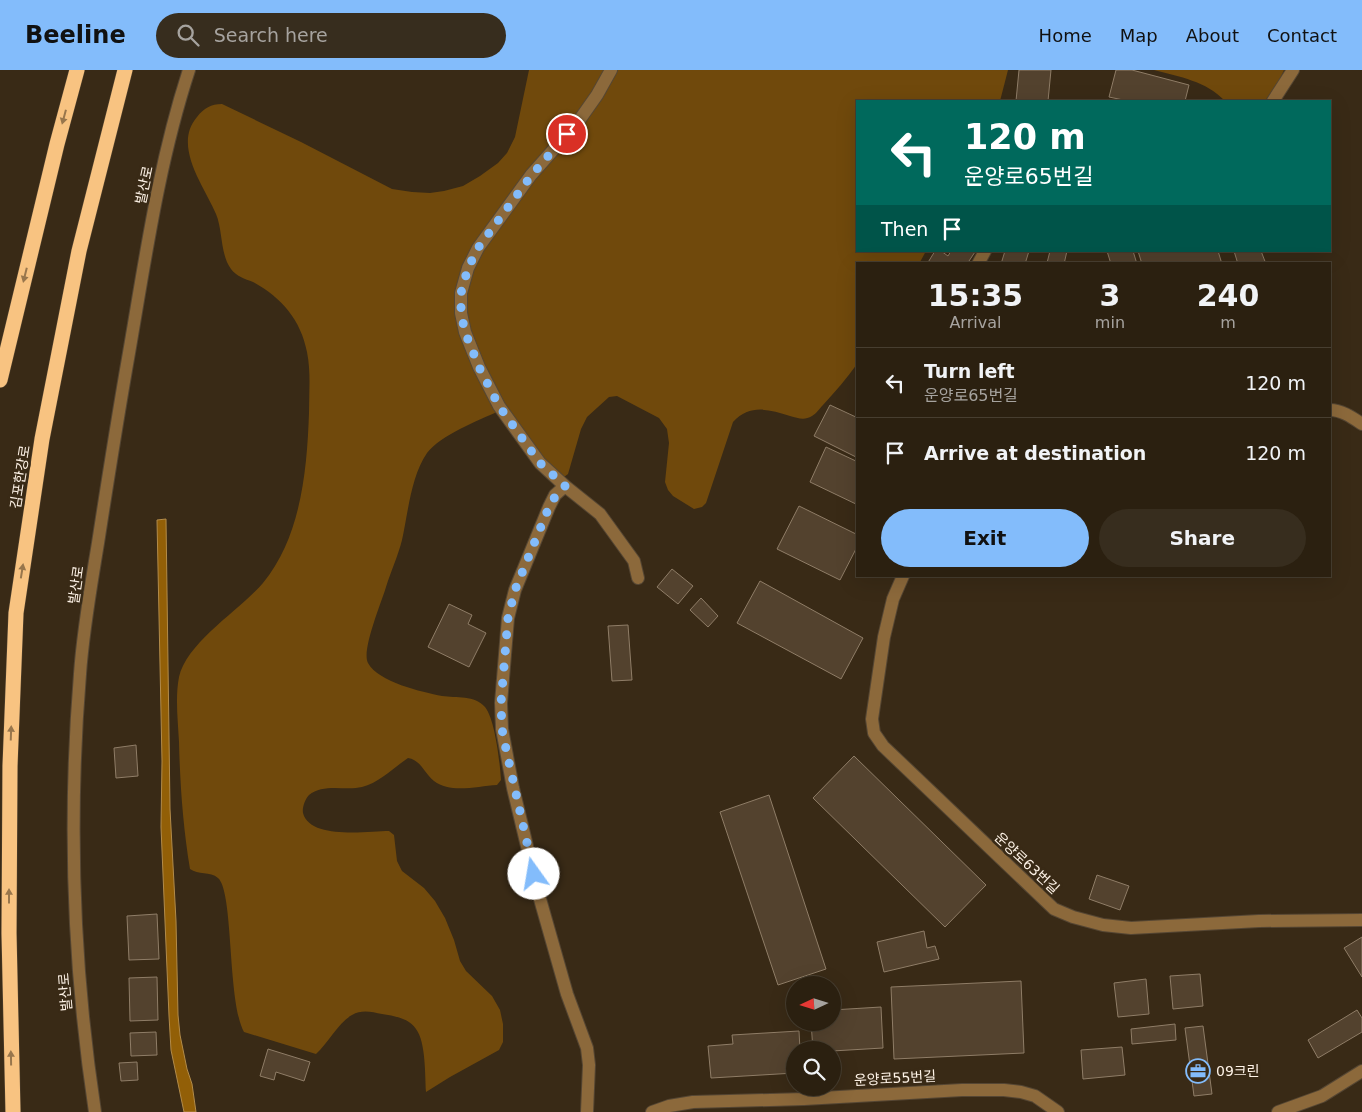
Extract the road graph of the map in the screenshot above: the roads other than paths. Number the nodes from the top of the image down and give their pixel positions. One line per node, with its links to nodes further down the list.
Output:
1 (77, 70): 7 (highway, one-way to 7)
2 (125, 70): 16 (highway, 김포한강로, one-way to 2)
3 (189, 70): 17 (street, 발산로)
4 (611, 70): 10 (street)
5 (1293, 70): 6 (street)
6 (1274, 100)
7 (0, 380)
8 (1331, 410): 9 (street)
9 (1362, 424)
10 (565, 486): 12 (street); 18 (street)
11 (903, 577): 13 (street, 운양로63번길)
12 (638, 578)
13 (1362, 920)
14 (1362, 1070): 21 (street)
15 (671, 1109): 19 (street, 운양로55번길); 20 (street, 운양로55번길)
16 (12, 1110)
17 (95, 1112)
18 (587, 1112)
19 (652, 1112)
20 (1058, 1112)
21 (1278, 1112)

